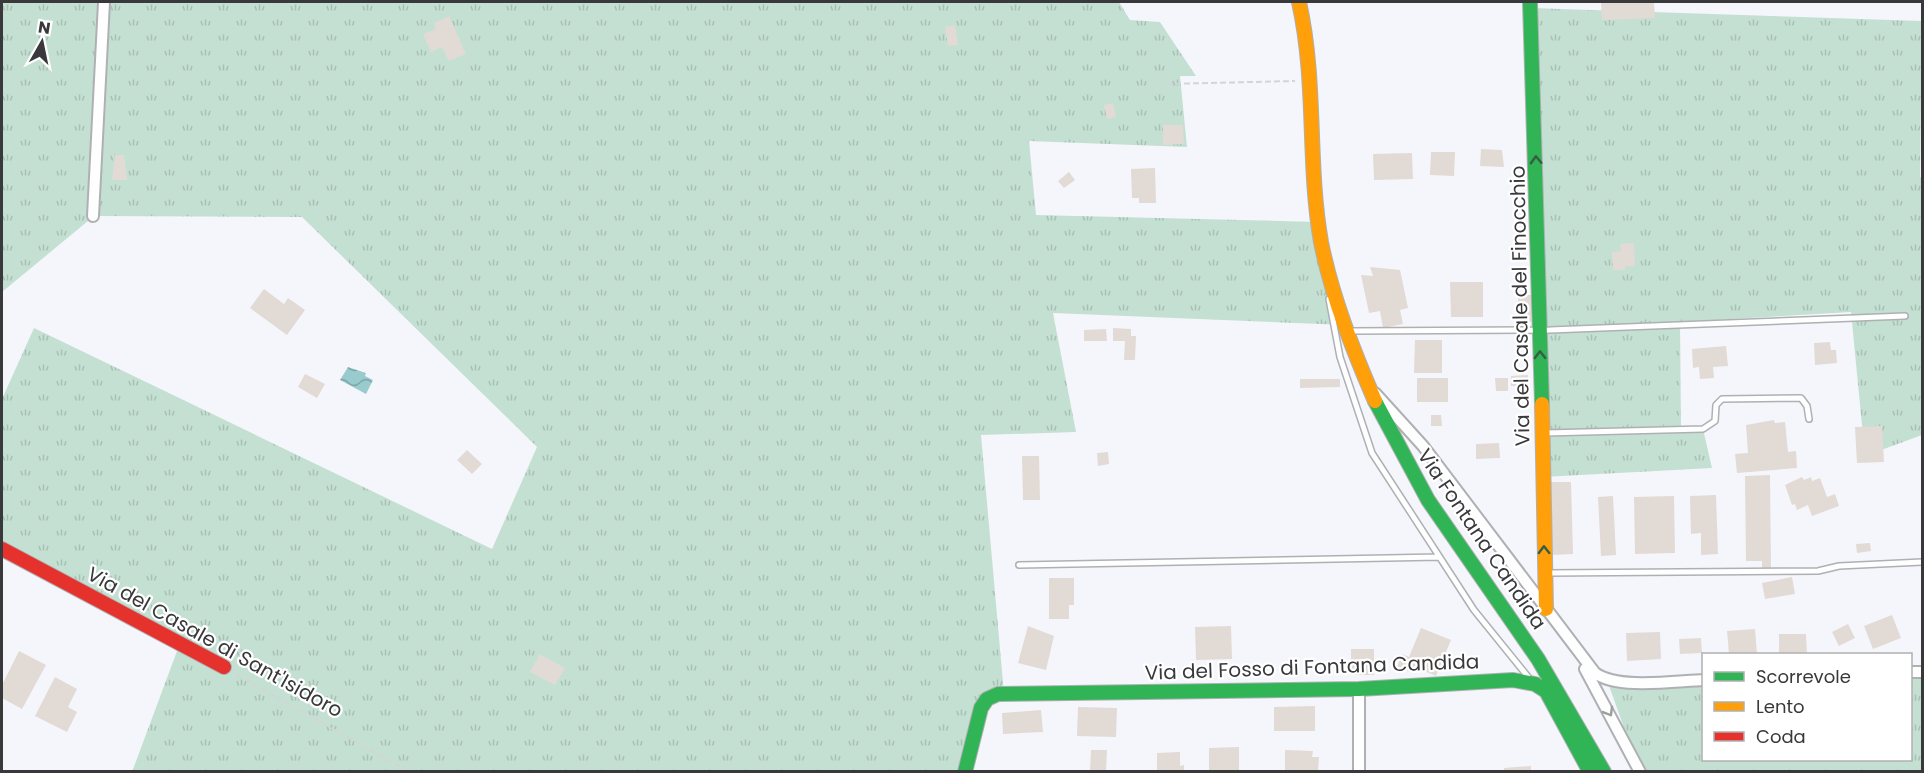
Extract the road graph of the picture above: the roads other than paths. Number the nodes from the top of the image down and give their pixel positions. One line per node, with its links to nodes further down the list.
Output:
1 (104, 2): 4 (street)
2 (1299, 2): 5 (street, Via Fontana Candida)
3 (1530, 2): 7 (street, Via del Casale del Finocchio, one-way to 3)
4 (93, 216)
5 (1329, 274): 8 (street, Via Fontana Candida); 13 (lane)
6 (1905, 316): 7 (lane)
7 (1540, 330): 8 (lane); 11 (street, Via del Casale del Finocchio, one-way to 7)
8 (1348, 331): 9 (street, Via Fontana Candida)
9 (1368, 386): 17 (street); 26 (street, Via Fontana Candida)
10 (1809, 420): 11 (lane)
11 (1542, 434): 16 (street, Via del Casale del Finocchio, one-way to 11)
12 (2, 549): 19 (street, Via del Casale di Sant'Isidoro)
13 (1439, 556): 15 (lane); 21 (lane)
14 (1923, 562): 16 (lane)
15 (1019, 566)
16 (1545, 573): 17 (street, Via del Casale del Finocchio)
17 (1545, 609): 18 (street)
18 (1570, 643): 20 (street); 27 (street, one-way to 27)
19 (224, 668)
20 (1702, 680)
21 (1535, 684): 22 (street, Via del Fosso di Fontana Candida); 25 (street)
22 (1359, 689): 23 (street, Via del Fosso di Fontana Candida); 24 (street)
23 (965, 771)
24 (1359, 771)
25 (1590, 771)
26 (1604, 771)
27 (1640, 771)

